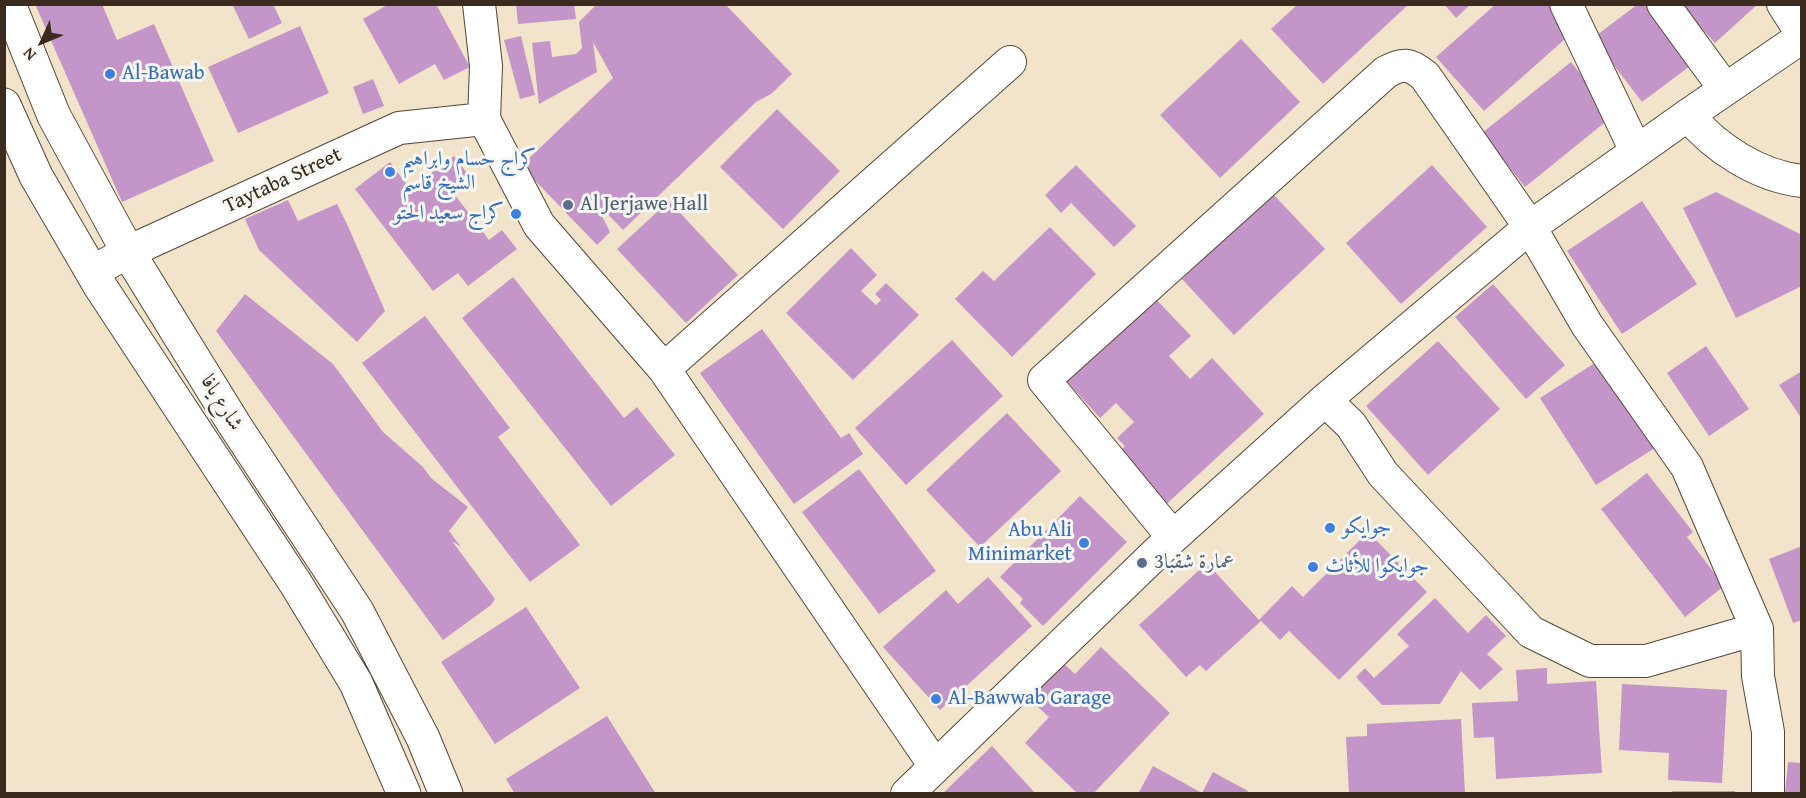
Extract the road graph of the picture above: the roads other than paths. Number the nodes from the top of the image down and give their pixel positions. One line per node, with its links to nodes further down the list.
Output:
1 (9, 4): 15 (main road, شارع يافا)
2 (479, 4): 11 (street)
3 (1663, 4): 8 (street)
4 (1783, 4): 6 (street)
5 (1576, 9): 12 (street)
6 (1802, 35): 8 (street)
7 (1010, 62): 17 (street)
8 (1725, 89): 10 (street)
9 (4, 105): 16 (main road, شارع يافا)
10 (1688, 115): 12 (street); 13 (street)
11 (484, 119): 15 (street, Taytaba Street); 17 (street)
12 (1636, 151): 14 (street)
13 (1802, 181)
14 (1530, 227): 18 (street); 19 (street); 20 (street)
15 (128, 252): 16 (street, Taytaba Street); 23 (main road, شارع يافا)
16 (92, 272): 22 (main road, شارع يافا)
17 (664, 369): 21 (street)
18 (1325, 400): 19 (street); 20 (street)
19 (1173, 537): 21 (street)
20 (1757, 629): 25 (street)
21 (935, 766): 24 (street)
22 (404, 794)
23 (446, 794)
24 (907, 794)
25 (1768, 794)

